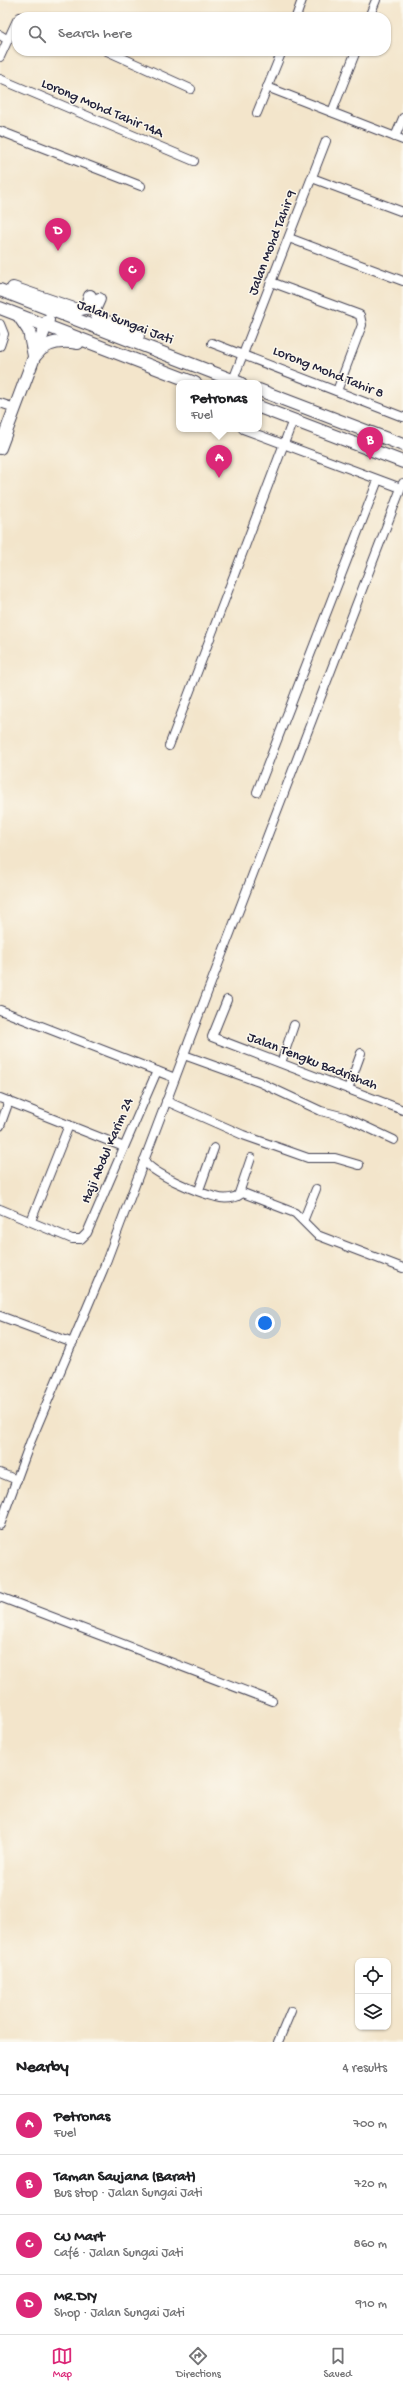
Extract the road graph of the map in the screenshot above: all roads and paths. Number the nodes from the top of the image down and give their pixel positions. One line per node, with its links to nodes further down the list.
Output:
1 (302, 0): 3 (street)
2 (376, 0): 4 (street)
3 (298, 12)
4 (371, 12)
5 (12, 26): 6 (street)
6 (3, 37): 10 (street)
7 (117, 56): 13 (street)
8 (280, 56): 12 (street)
9 (354, 56): 14 (street)
10 (0, 57)
11 (0, 79): 20 (street, Lorong Mohd Tahir 14A)
12 (268, 87): 14 (street); 15 (street)
13 (191, 89)
14 (332, 112): 18 (street)
15 (257, 114)
16 (403, 118): 18 (street)
17 (0, 131): 22 (street)
18 (399, 138)
19 (326, 141): 21 (street, Jalan Mohd Tahir 9)
20 (194, 161)
21 (312, 178): 23 (street); 24 (street, Jalan Mohd Tahir 9)
22 (141, 186)
23 (403, 212)
24 (288, 238): 25 (street); 26 (street, Jalan Mohd Tahir 9)
25 (403, 281)
26 (271, 282): 37 (street, Jalan Mohd Tahir 9); 43 (street)
27 (0, 290): 29 (main road, Jalan Sungai Jati); 35 (main road)
28 (0, 308): 30 (main road)
29 (52, 311): 32 (main road); 35 (main road, Jalan Sungai Jati)
30 (19, 315): 32 (main road); 38 (main road)
31 (0, 324): 34 (street)
32 (46, 326): 36 (main road); 38 (main road)
33 (212, 343): 37 (street, Lorong Mohd Tahir 8)
34 (0, 346)
35 (149, 348): 40 (main road, Jalan Sungai Jati)
36 (105, 349): 38 (main road); 39 (main road)
37 (243, 354): 41 (street, Jalan Mohd Tahir 9); 43 (street, Lorong Mohd Tahir 8)
38 (34, 357): 45 (main road)
39 (188, 380)
40 (231, 380)
41 (236, 380)
42 (262, 391): 51 (main road)
43 (337, 391): 47 (street, Lorong Mohd Tahir 8)
44 (0, 403): 45 (street)
45 (15, 408): 52 (main road)
46 (262, 408): 48 (main road)
47 (403, 417)
48 (293, 420): 50 (street); 53 (main road)
49 (251, 432): 50 (street)
50 (283, 444): 54 (street); 56 (street)
51 (403, 445)
52 (0, 448)
53 (403, 462)
54 (378, 480): 55 (street); 57 (street)
55 (402, 485): 62 (street)
56 (169, 746)
57 (257, 792)
58 (227, 1000): 63 (street, Jalan Tengku Badrishah)
59 (0, 1010): 64 (street)
60 (294, 1025): 63 (street)
61 (361, 1053): 66 (street)
62 (184, 1055): 65 (street); 73 (street)
63 (281, 1063): 66 (street, Jalan Tengku Badrishah)
64 (157, 1071): 65 (street); 74 (street, Haji Abdul Karim 24)
65 (175, 1078): 69 (street)
66 (348, 1089): 70 (street, Jalan Tengku Badrishah)
67 (0, 1098): 68 (street)
68 (9, 1101): 71 (street); 72 (street)
69 (166, 1101): 77 (street); 78 (street)
70 (403, 1110)
71 (69, 1125): 74 (street); 84 (street)
72 (0, 1126)
73 (394, 1140)
74 (124, 1146): 84 (street, Haji Abdul Karim 24)
75 (214, 1148): 80 (street)
76 (251, 1158): 81 (street)
77 (144, 1160): 80 (street); 87 (street)
78 (359, 1165)
79 (316, 1189): 83 (street)
80 (198, 1190): 81 (street)
81 (238, 1196): 83 (street)
82 (0, 1210): 84 (street)
83 (304, 1219): 85 (street)
84 (31, 1221)
85 (403, 1268)
86 (0, 1316): 87 (street)
87 (73, 1344): 89 (street)
88 (0, 1473): 89 (street)
89 (17, 1480): 90 (street)
90 (0, 1525)
91 (2, 1597): 92 (street); 93 (street)
92 (0, 1606)
93 (272, 1701)
94 (291, 2011): 95 (street)
95 (278, 2042)

